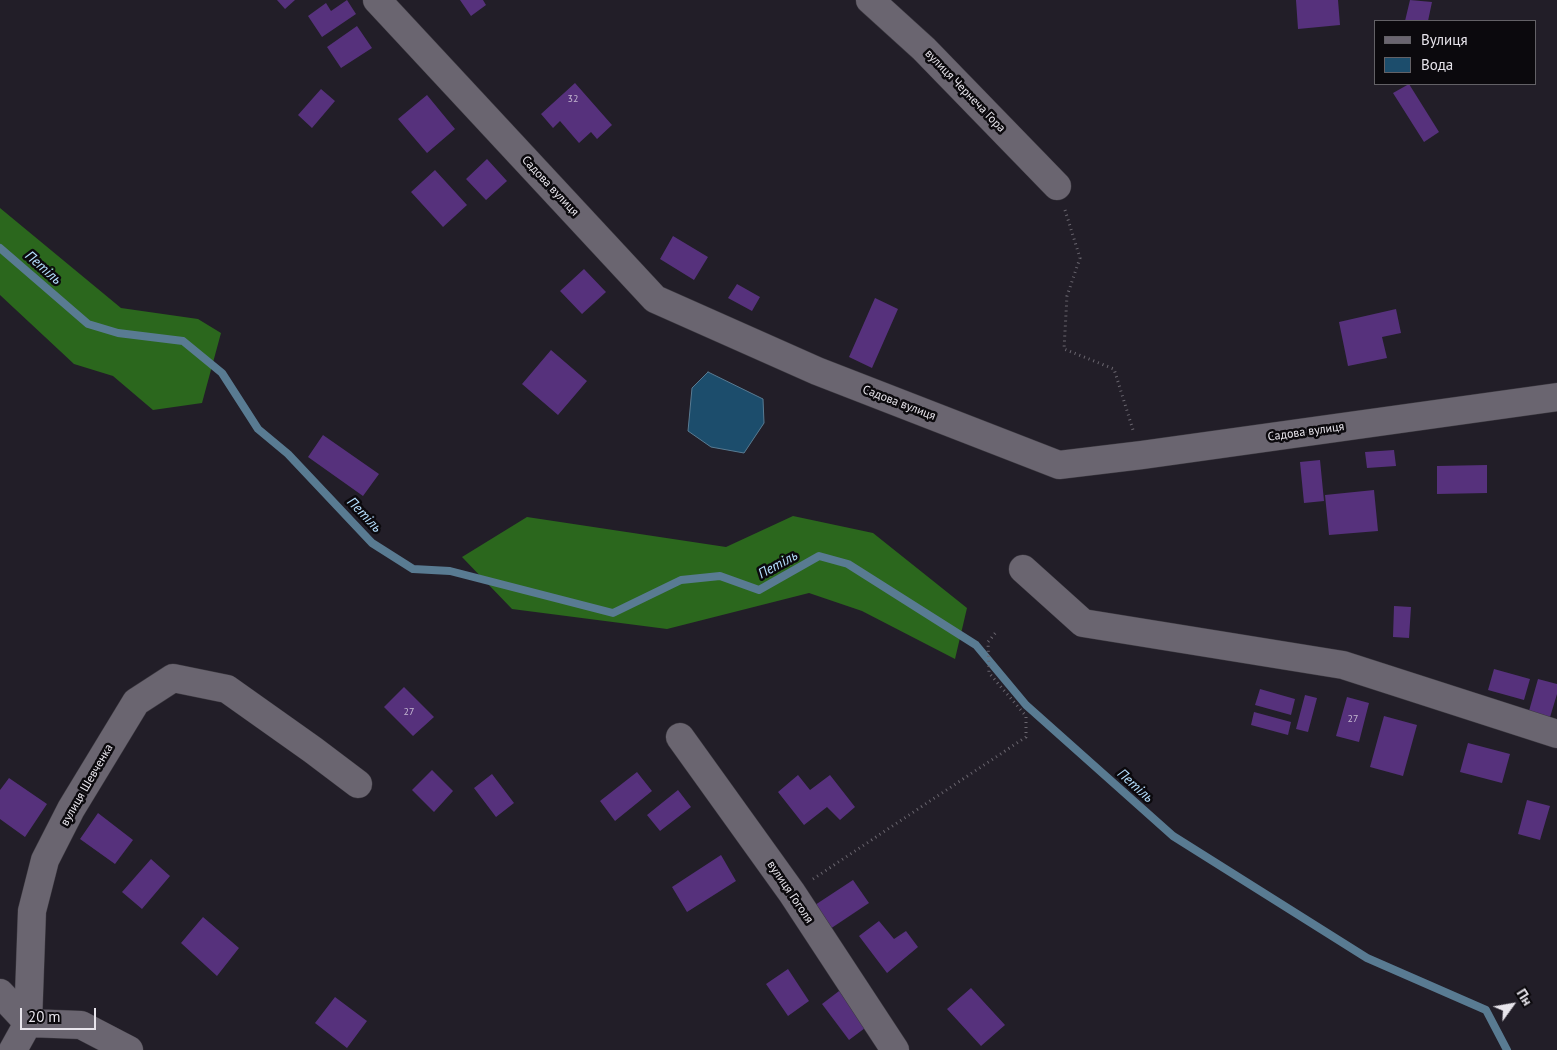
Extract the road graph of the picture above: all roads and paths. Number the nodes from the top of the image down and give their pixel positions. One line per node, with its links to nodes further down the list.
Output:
1 (377, 0): 5 (street, Садова вулиця)
2 (870, 0): 3 (street, вулиця Чернеча Гора)
3 (1057, 186): 5 (path)
4 (1557, 397): 5 (street, Садова вулиця)
5 (1142, 455)
6 (1023, 569): 8 (street)
7 (997, 631): 11 (path)
8 (1557, 734)
9 (680, 737): 11 (street, вулиця Гоголя)
10 (358, 784): 13 (street, вулиця Шевченка)
11 (792, 893): 16 (street, вулиця Гоголя)
12 (0, 993): 13 (street)
13 (28, 1023): 14 (street); 15 (street)
14 (13, 1050)
15 (129, 1050)
16 (895, 1050)

